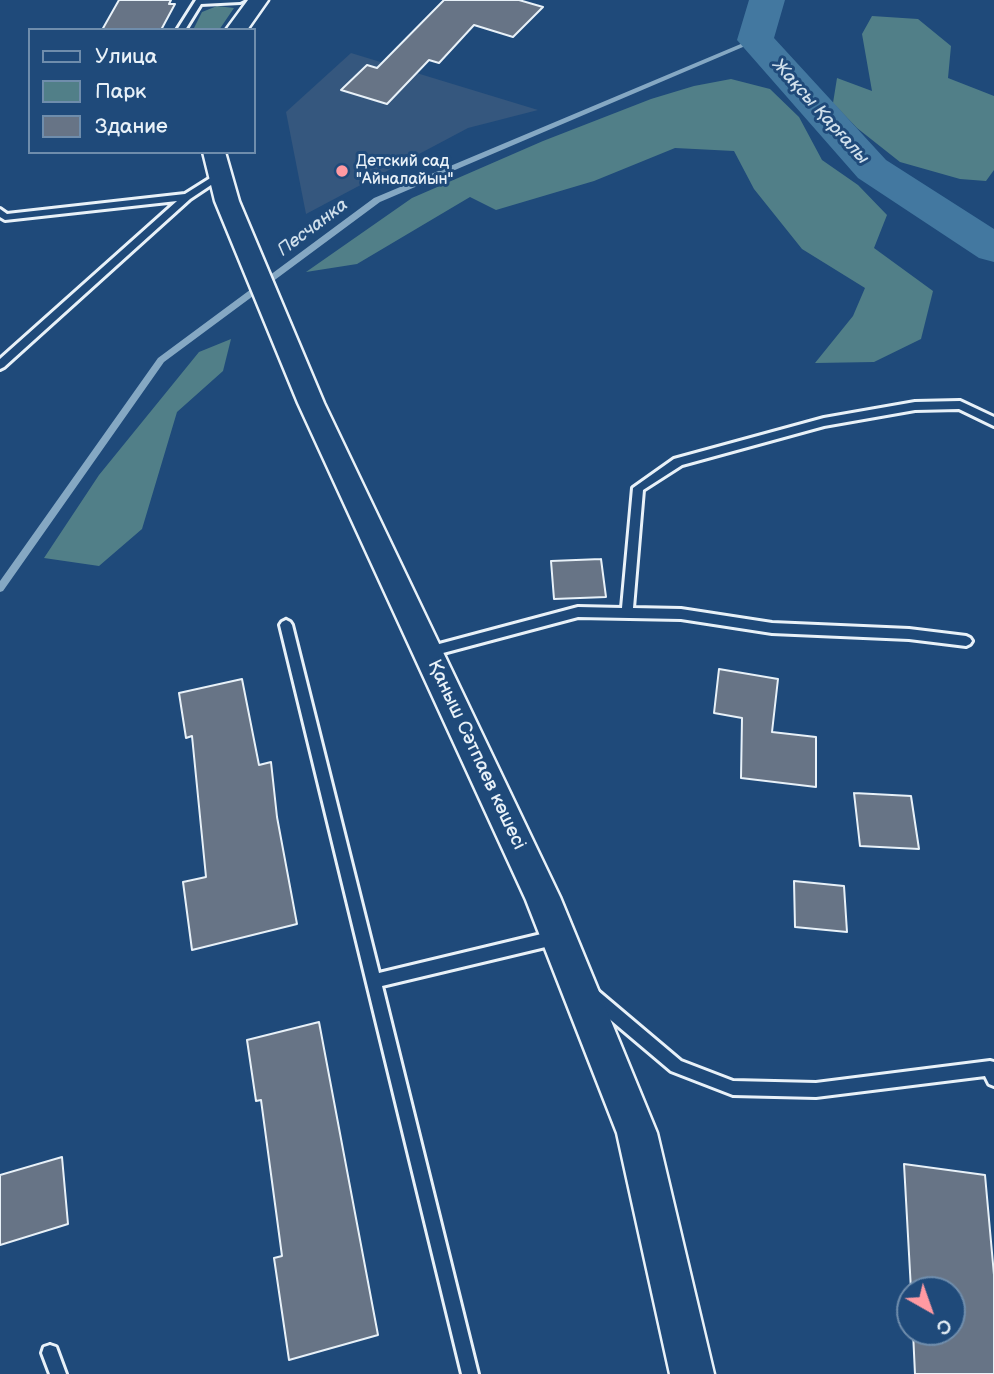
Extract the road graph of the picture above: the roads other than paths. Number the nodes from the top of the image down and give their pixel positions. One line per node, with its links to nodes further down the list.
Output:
1 (240, 0): 3 (lane)
2 (258, 0): 4 (street)
3 (182, 28)
4 (237, 28)
5 (217, 163): 6 (lane); 13 (street, Қаныш Сәтпаев көшесі)
6 (187, 197): 7 (lane); 8 (lane)
7 (0, 212)
8 (0, 365)
9 (994, 422): 10 (lane)
10 (627, 613): 12 (lane); 13 (lane)
11 (286, 625): 15 (lane)
12 (966, 641)
13 (428, 652): 14 (street, Қаныш Сәтпаев көшесі)
14 (558, 937): 15 (lane); 16 (street, Қаныш Сәтпаев көшесі)
15 (373, 981): 20 (lane)
16 (576, 981): 17 (lane); 21 (street, Қаныш Сәтпаев көшесі)
17 (994, 1079)
18 (50, 1353): 19 (lane)
19 (58, 1374)
20 (470, 1374)
21 (692, 1374)

